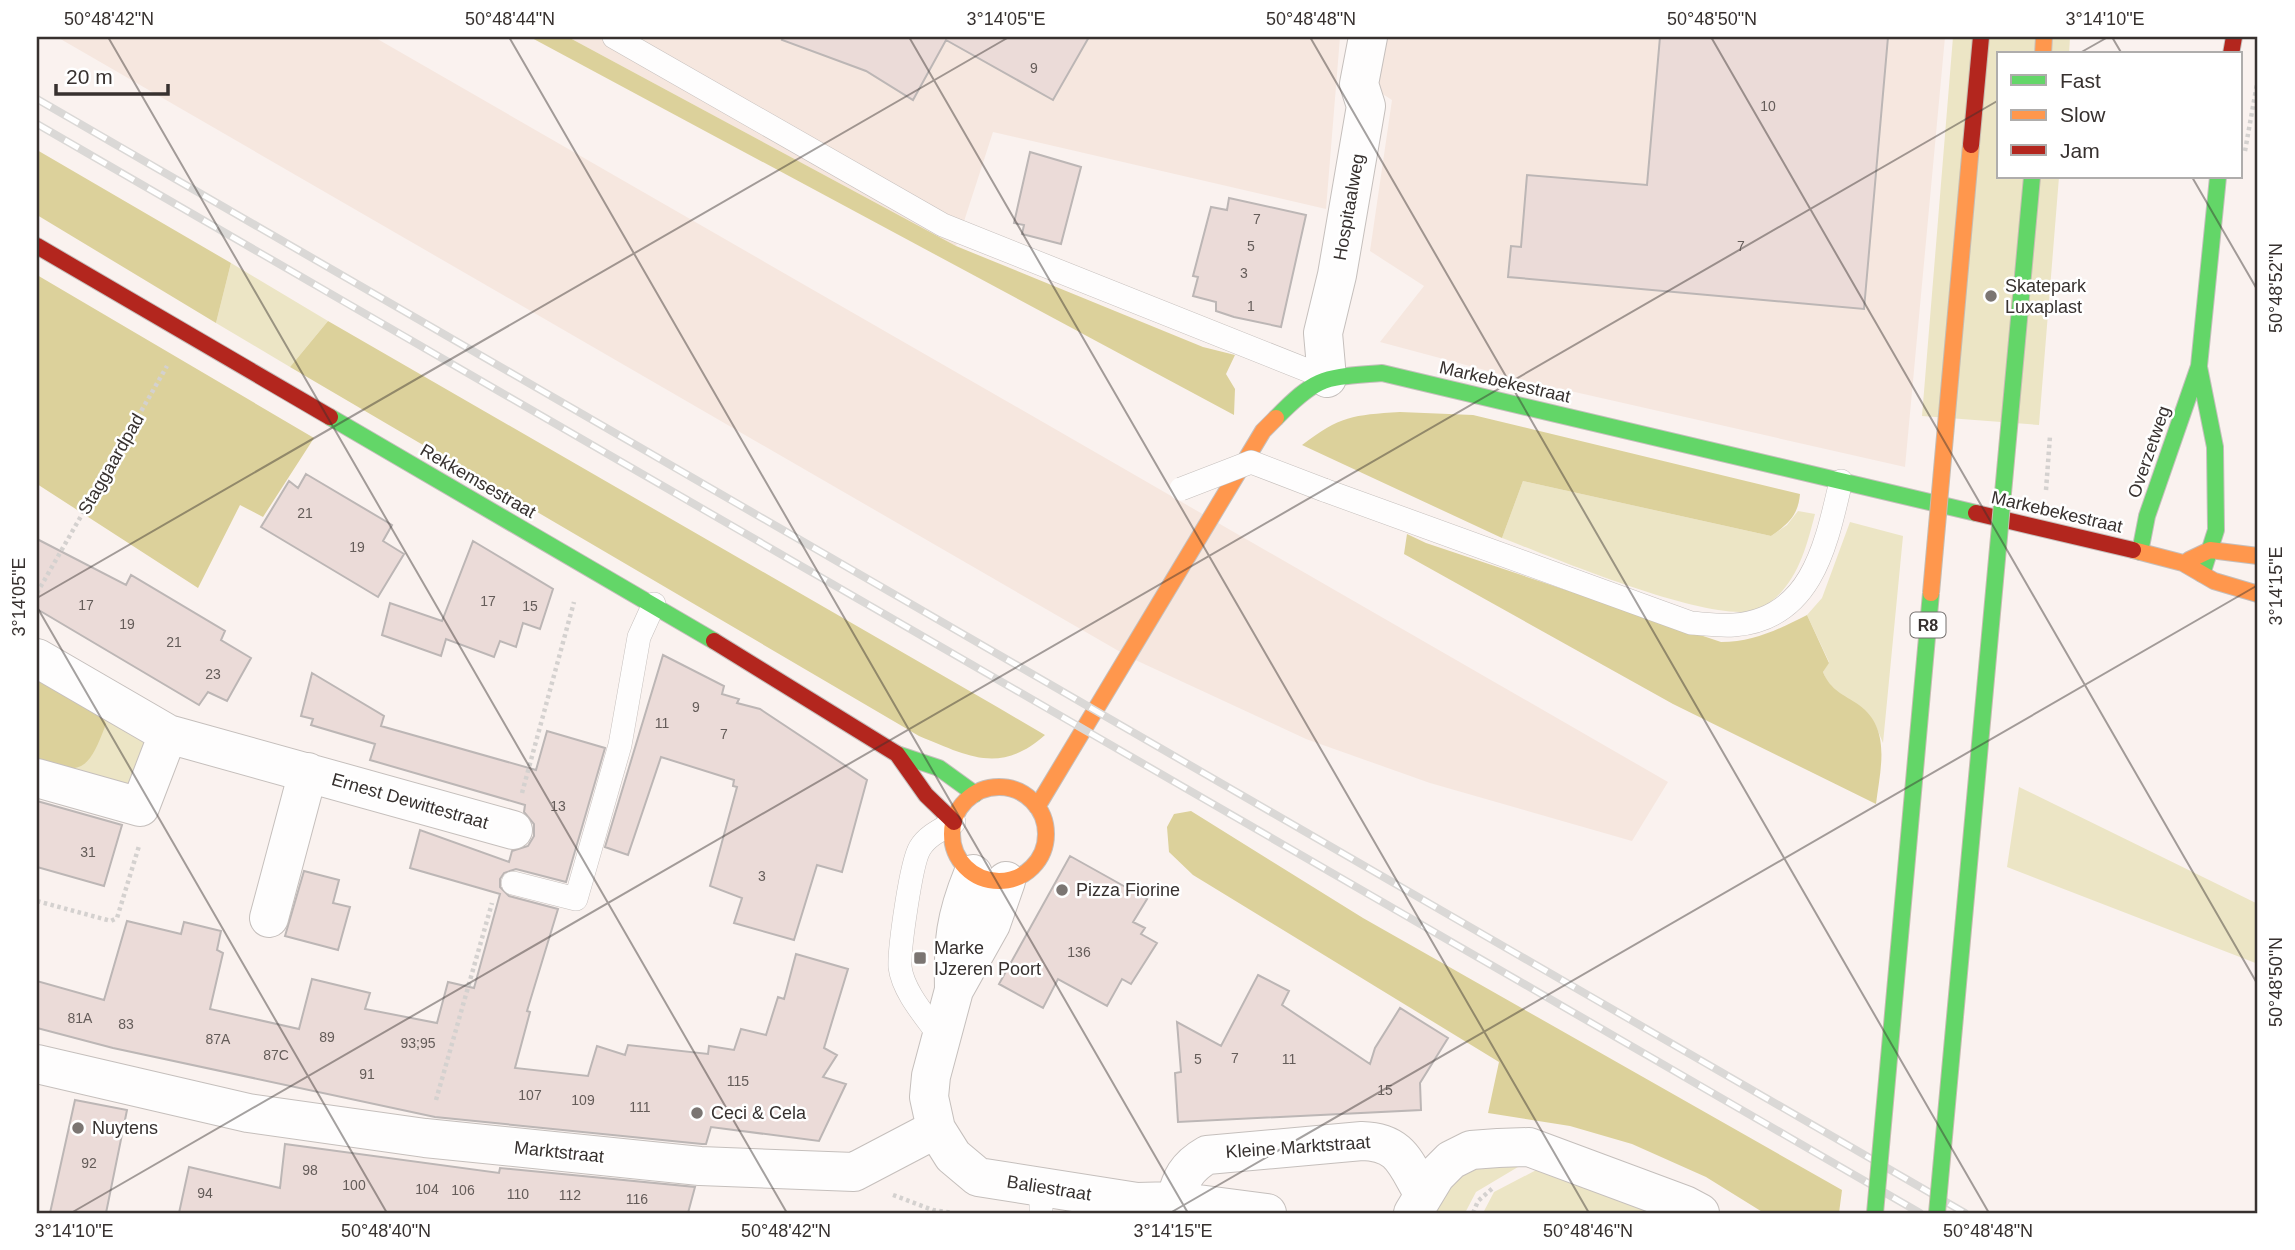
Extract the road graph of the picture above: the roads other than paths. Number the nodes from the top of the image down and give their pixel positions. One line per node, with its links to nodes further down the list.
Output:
1 (614, 37): 8 (lane)
2 (1368, 37): 8 (street, Hospitaalweg)
3 (1982, 37): 38 (main road, R8, bridge)
4 (2032, 178): 39 (main road, bridge)
5 (2218, 178): 7 (main road, Overzetweg)
6 (37, 246): 17 (main road, Rekkemsestraat)
7 (2199, 366): 11 (main road, Overzetweg); 12 (main road, Overzetweg)
8 (1326, 378): 9 (main road, Markebekestraat); 24 (main road, Markebekestraat)
9 (1841, 481): 10 (lane, bridge); 12 (main road, Markebekestraat)
10 (1181, 489)
11 (2210, 551): 13 (main road); 14 (main road); 15 (main road, Overzetweg)
12 (2140, 552): 14 (main road, Markebekestraat)
13 (2258, 556)
14 (2183, 563): 15 (main road, Markebekestraat)
15 (2202, 574): 16 (main road, Markebekestraat)
16 (2258, 594)
17 (654, 604): 20 (main road, Rekkemsestraat); 28 (lane)
18 (37, 659): 19 (street, Ernest Dewittestraat)
19 (168, 734): 21 (street, Ernest Dewittestraat); 22 (street)
20 (897, 754): 23 (main road, Rekkemsestraat); 25 (main road, Rekkemsestraat)
21 (308, 772): 26 (street, Ernest Dewittestraat); 29 (street, Ernest Dewittestraat)
22 (37, 778)
23 (975, 794): 24 (main road); 25 (main road)
24 (1037, 807): 27 (main road)
25 (954, 822): 27 (main road); 30 (lane)
26 (513, 830)
27 (990, 878): 30 (street)
28 (513, 883)
29 (269, 918)
30 (941, 1038): 32 (street)
31 (37, 1064): 32 (street, Marktstraat)
32 (936, 1129): 33 (street, Baliestraat)
33 (1041, 1200): 34 (street, Baliestraat)
34 (1175, 1202): 35 (street, Kleine Marktstraat); 36 (street, Baliestraat)
35 (1418, 1203): 37 (street, Kleine Marktstraat)
36 (1267, 1213)
37 (1700, 1213)
38 (1875, 1213)
39 (1937, 1213)

